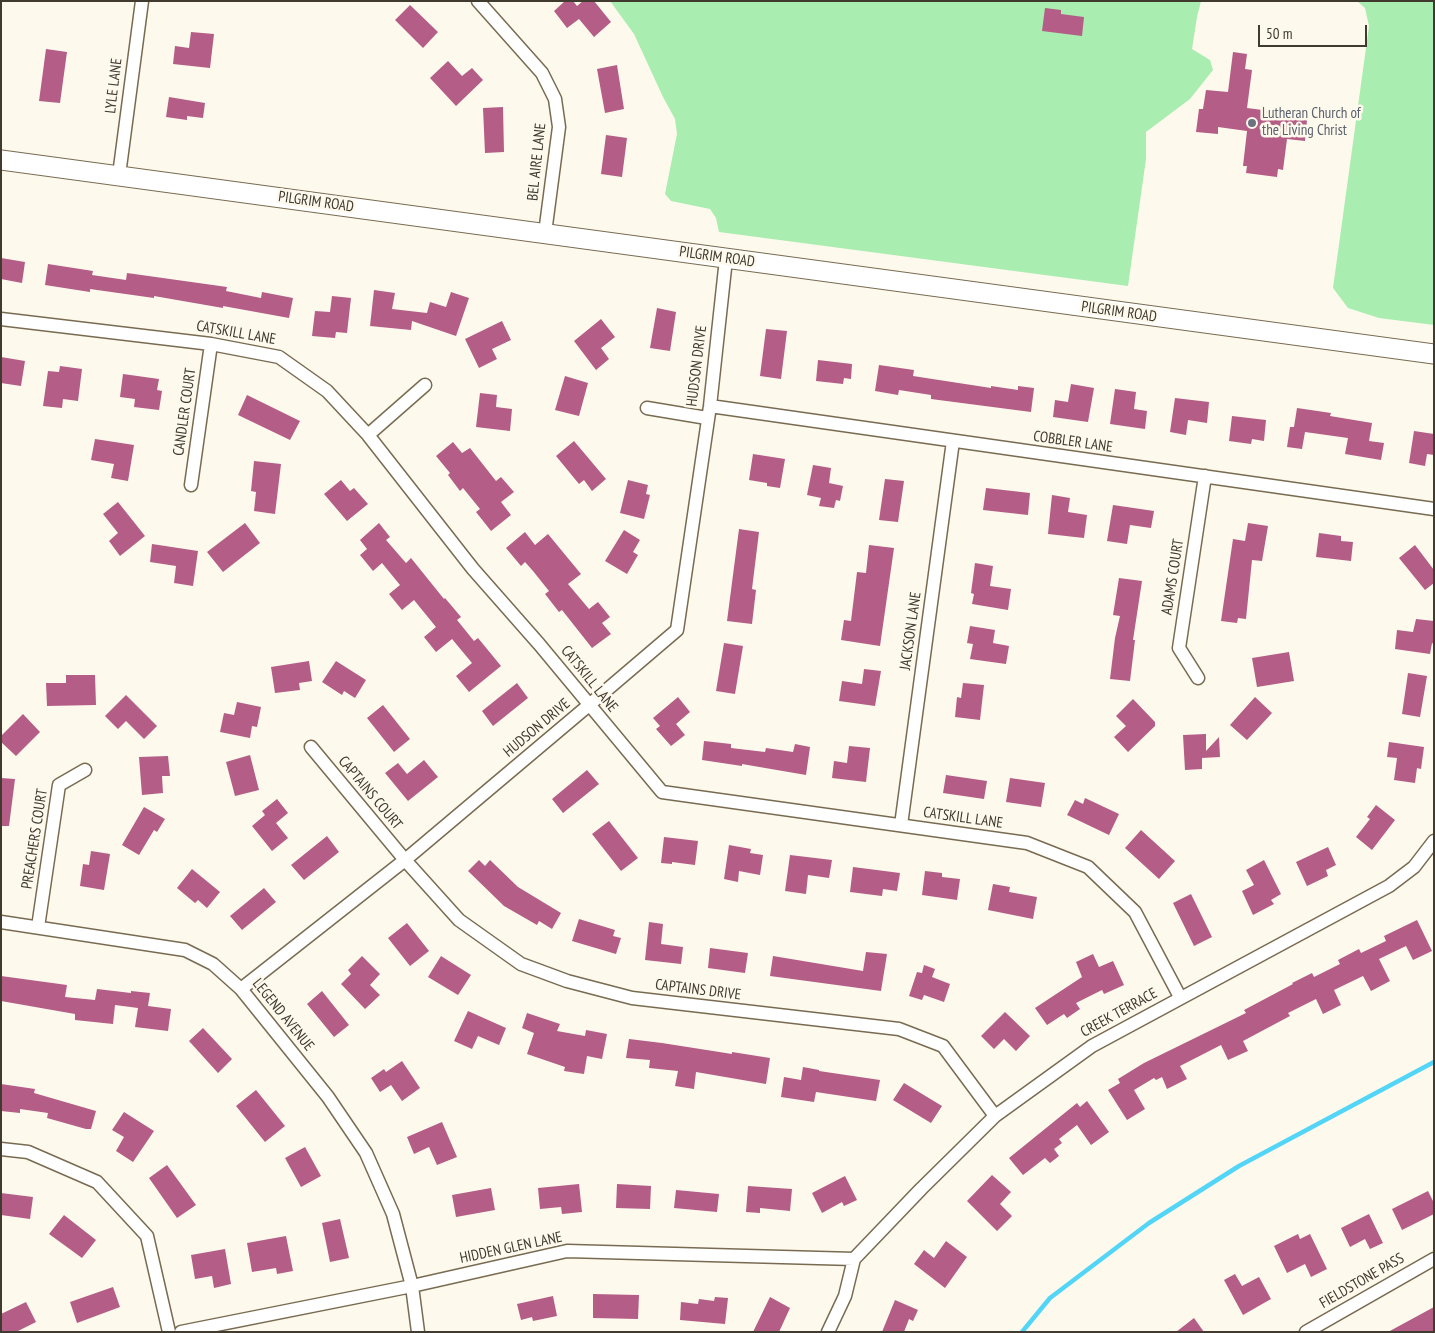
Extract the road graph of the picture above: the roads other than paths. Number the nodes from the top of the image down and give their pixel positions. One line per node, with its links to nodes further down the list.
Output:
1 (142, 1): 4 (street, LYLE LANE)
2 (478, 1): 5 (street, BEL AIRE LANE)
3 (1, 160): 4 (street, PILGRIM ROAD)
4 (119, 175): 5 (street, PILGRIM ROAD)
5 (545, 233): 6 (street, PILGRIM ROAD)
6 (726, 259): 9 (street, PILGRIM ROAD); 12 (street, HUDSON DRIVE)
7 (1, 319): 8 (street, CATSKILL LANE)
8 (210, 344): 13 (street, CATSKILL LANE); 16 (street, CANDLER COURT)
9 (1434, 354)
10 (425, 385): 13 (street)
11 (647, 408): 12 (street, COBBLER LANE)
12 (708, 412): 14 (street, COBBLER LANE); 19 (street, HUDSON DRIVE)
13 (368, 435): 19 (street, CATSKILL LANE)
14 (953, 441): 15 (street, COBBLER LANE); 22 (street, JACKSON LANE)
15 (1205, 476): 17 (street, COBBLER LANE); 18 (street, ADAMS COURT)
16 (191, 485)
17 (1433, 509)
18 (1198, 678)
19 (590, 706): 22 (street, CATSKILL LANE); 24 (street, HUDSON DRIVE)
20 (310, 747): 24 (street, CAPTAINS COURT)
21 (85, 770): 26 (street, PREACHERS COURT)
22 (901, 825): 28 (street, CATSKILL LANE)
23 (1434, 841): 28 (street, CREEK TERRACE)
24 (405, 860): 27 (street, HUDSON DRIVE); 29 (street, CAPTAINS DRIVE)
25 (1, 922): 26 (street, LEGEND AVENUE)
26 (38, 927): 27 (street, LEGEND AVENUE)
27 (241, 989): 33 (street, LEGEND AVENUE)
28 (1180, 997): 29 (street, CREEK TERRACE)
29 (995, 1116): 31 (street, CREEK TERRACE)
30 (1, 1149): 34 (street)
31 (854, 1259): 33 (street, HIDDEN GLEN LANE); 37 (street)
32 (1434, 1259): 38 (street, FIELDSTONE PASS)
33 (412, 1286): 35 (street, HIDDEN GLEN LANE); 36 (street, LEGEND AVENUE)
34 (170, 1332)
35 (181, 1332)
36 (418, 1332)
37 (828, 1332)
38 (1306, 1332)

